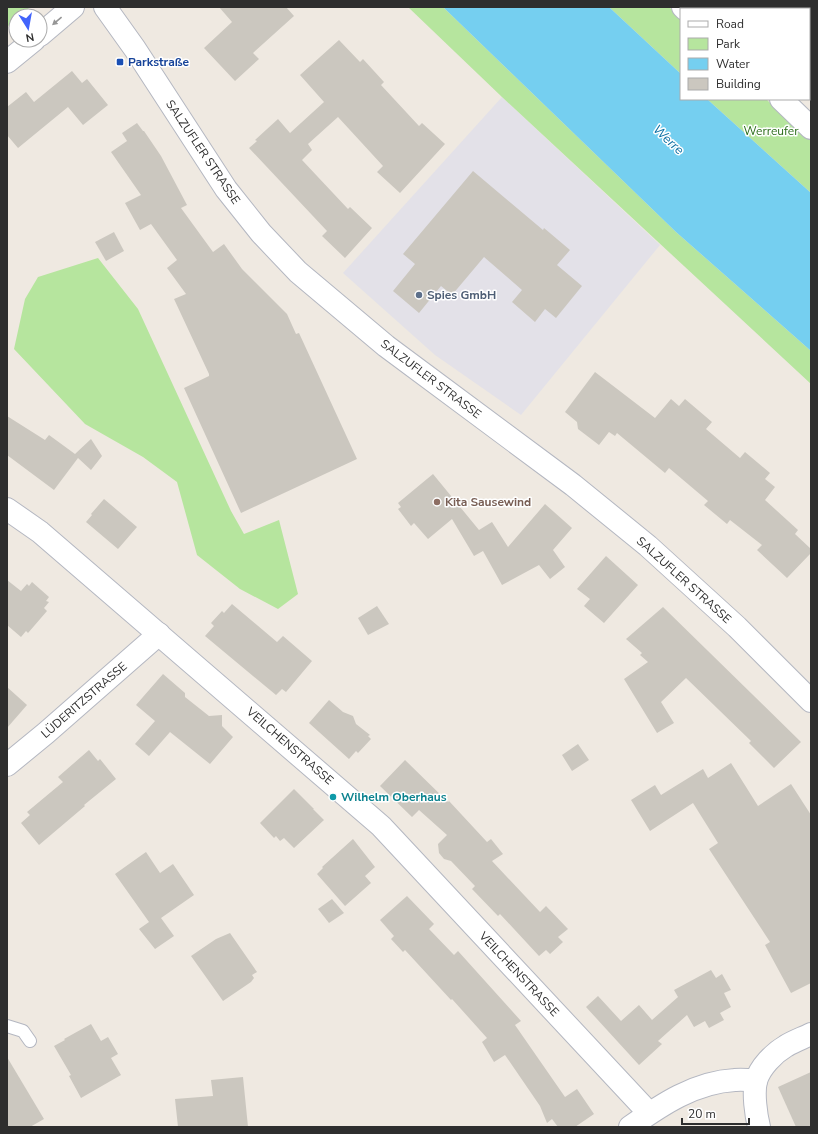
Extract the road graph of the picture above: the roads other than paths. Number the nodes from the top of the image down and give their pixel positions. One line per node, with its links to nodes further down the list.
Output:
1 (73, 7): 3 (street, one-way to 3)
2 (105, 7): 10 (street, SALZUFLER STRASSE)
3 (48, 28)
4 (24, 48): 5 (street)
5 (7, 62)
6 (781, 100): 7 (street)
7 (811, 128)
8 (7, 509): 9 (street, VEILCHENSTRASSE)
9 (159, 634): 11 (street, LÜDERITZSTRASSE); 16 (street, VEILCHENSTRASSE)
10 (811, 701)
11 (7, 765)
12 (7, 1026): 14 (lane)
13 (811, 1034): 15 (street)
14 (30, 1041)
15 (756, 1081): 16 (street); 18 (street)
16 (649, 1113): 17 (street)
17 (630, 1127)
18 (759, 1127)

